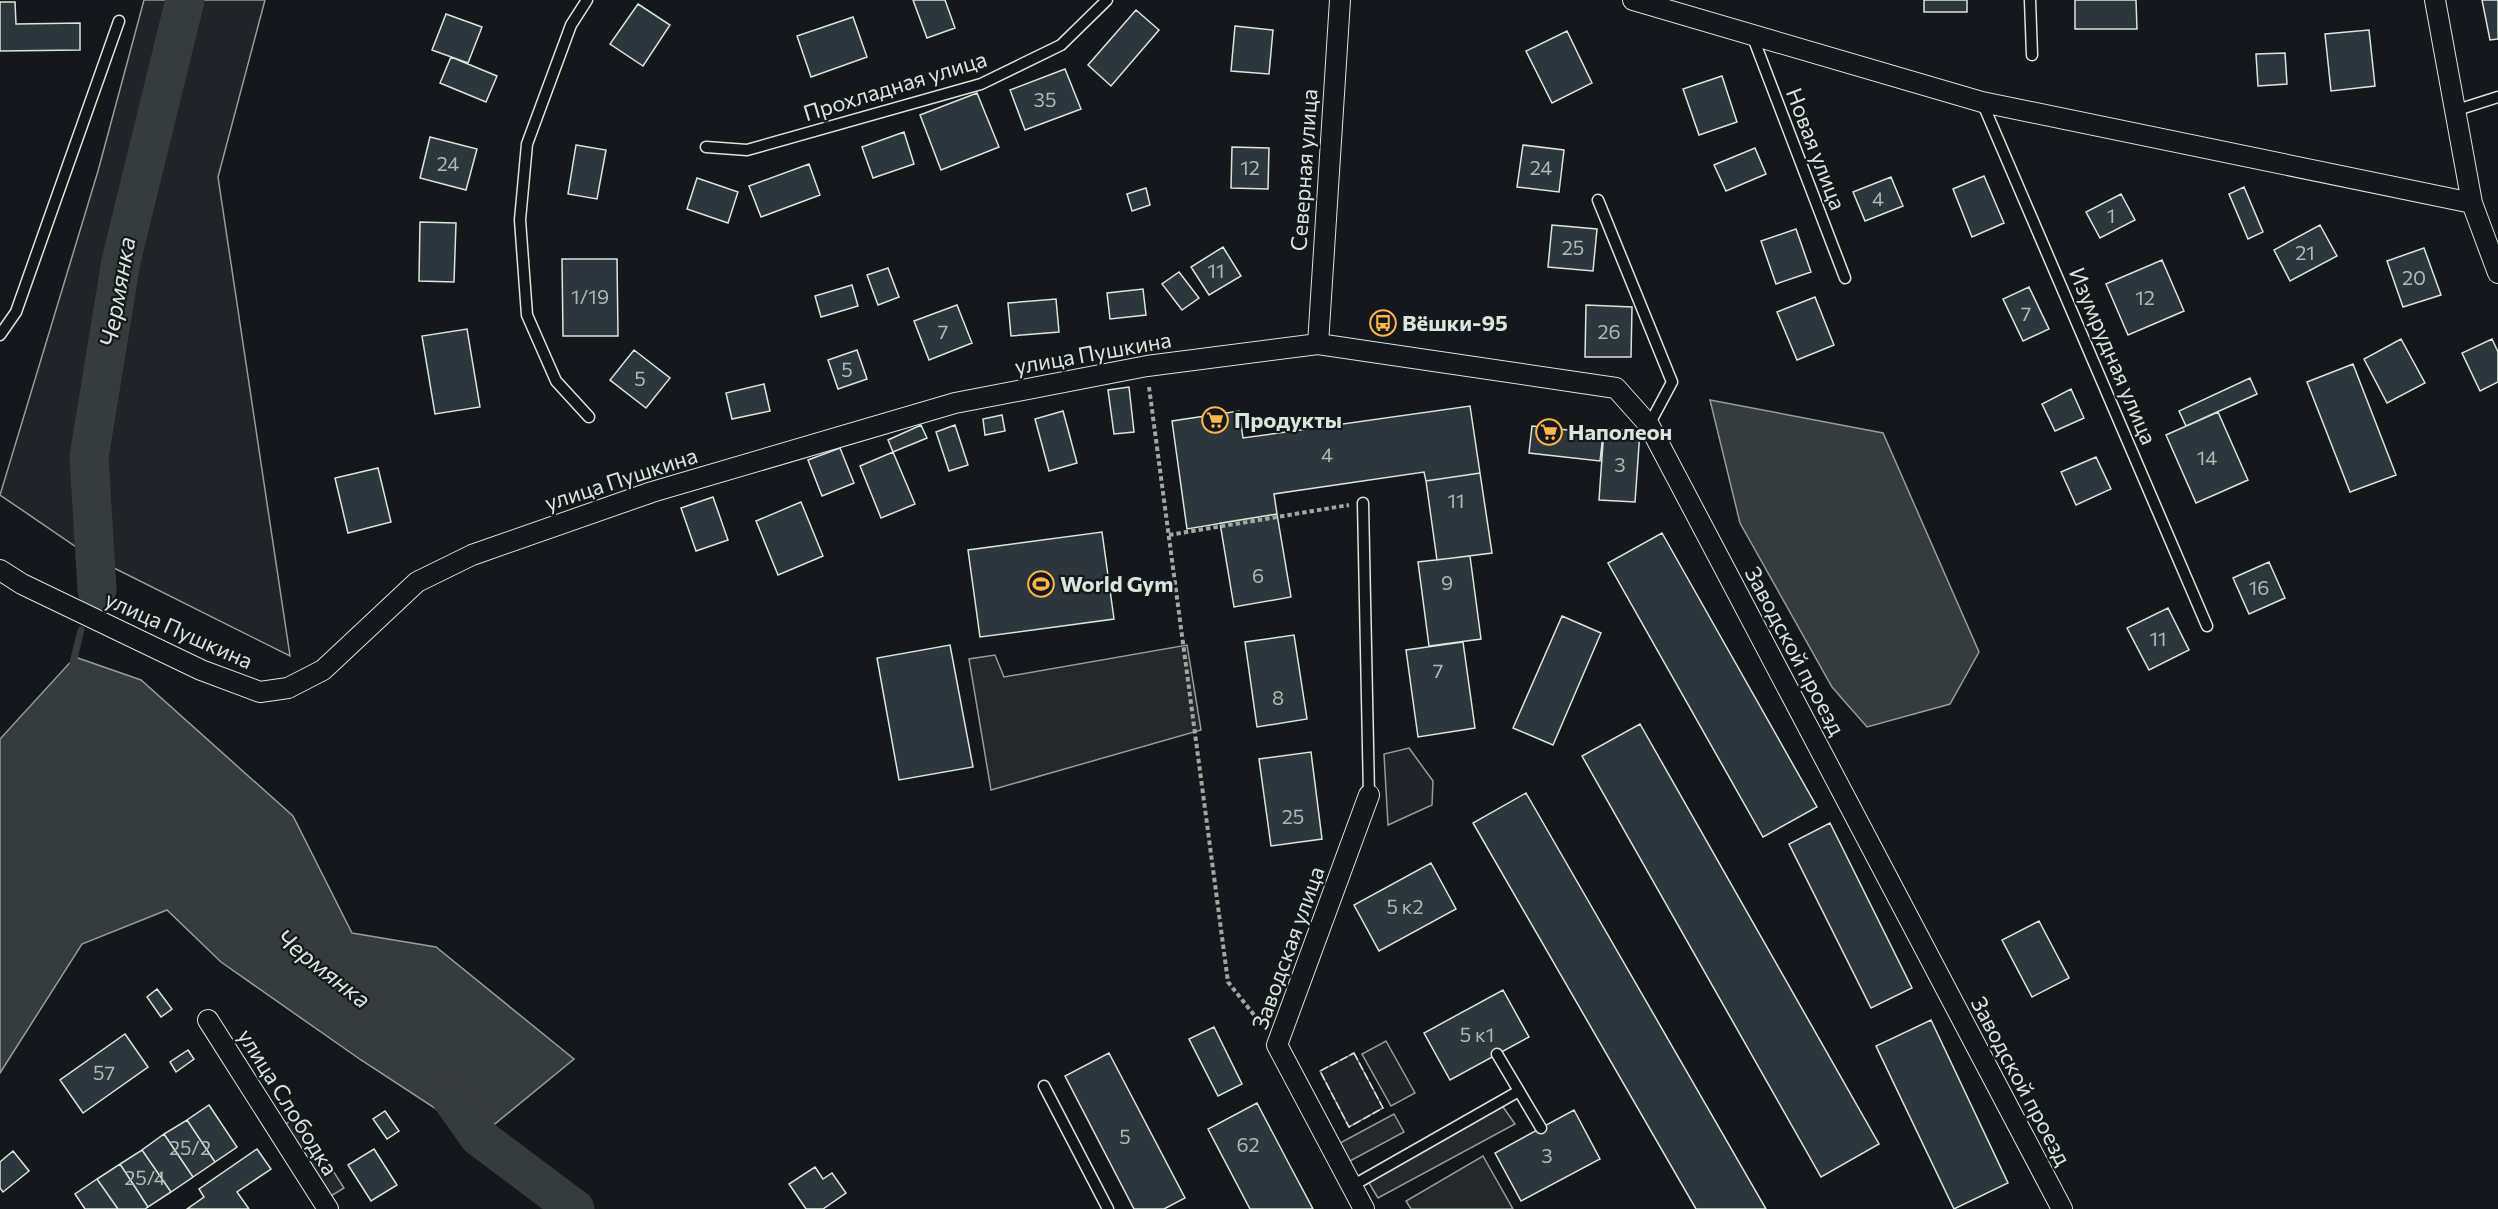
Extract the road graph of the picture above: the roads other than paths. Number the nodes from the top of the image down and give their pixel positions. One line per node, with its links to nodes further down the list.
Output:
1 (587, 0): 20 (lane)
2 (1107, 0): 13 (lane, Прохладная улица)
3 (1340, 0): 19 (street, Северная улица)
4 (1633, 0): 8 (street)
5 (2030, 0): 9 (lane)
6 (2436, 0): 12 (street)
7 (119, 21): 18 (lane)
8 (1752, 34): 11 (street); 17 (lane, Новая улица)
9 (2032, 56)
10 (2498, 97): 12 (lane)
11 (1982, 102): 15 (street); 24 (lane, Изумрудная улица)
12 (2454, 111): 15 (street)
13 (706, 147)
14 (1598, 200): 21 (lane)
15 (2472, 203): 16 (street)
16 (2498, 273)
17 (1845, 278)
18 (0, 335)
19 (1318, 344): 21 (street, Заводской проезд); 23 (street, улица Пушкина)
20 (589, 417)
21 (1649, 425): 35 (street, Заводской проезд)
22 (1363, 503): 25 (lane)
23 (0, 570)
24 (2207, 626)
25 (1369, 795): 31 (street, Заводская улица)
26 (208, 1020): 32 (street, улица Слободка)
27 (1497, 1054): 29 (lane)
28 (1044, 1086): 33 (lane)
29 (1519, 1091): 30 (lane); 31 (lane)
30 (1540, 1128)
31 (1352, 1186): 34 (street, Заводская улица)
32 (328, 1209)
33 (1108, 1209)
34 (1364, 1209)
35 (2062, 1209)

